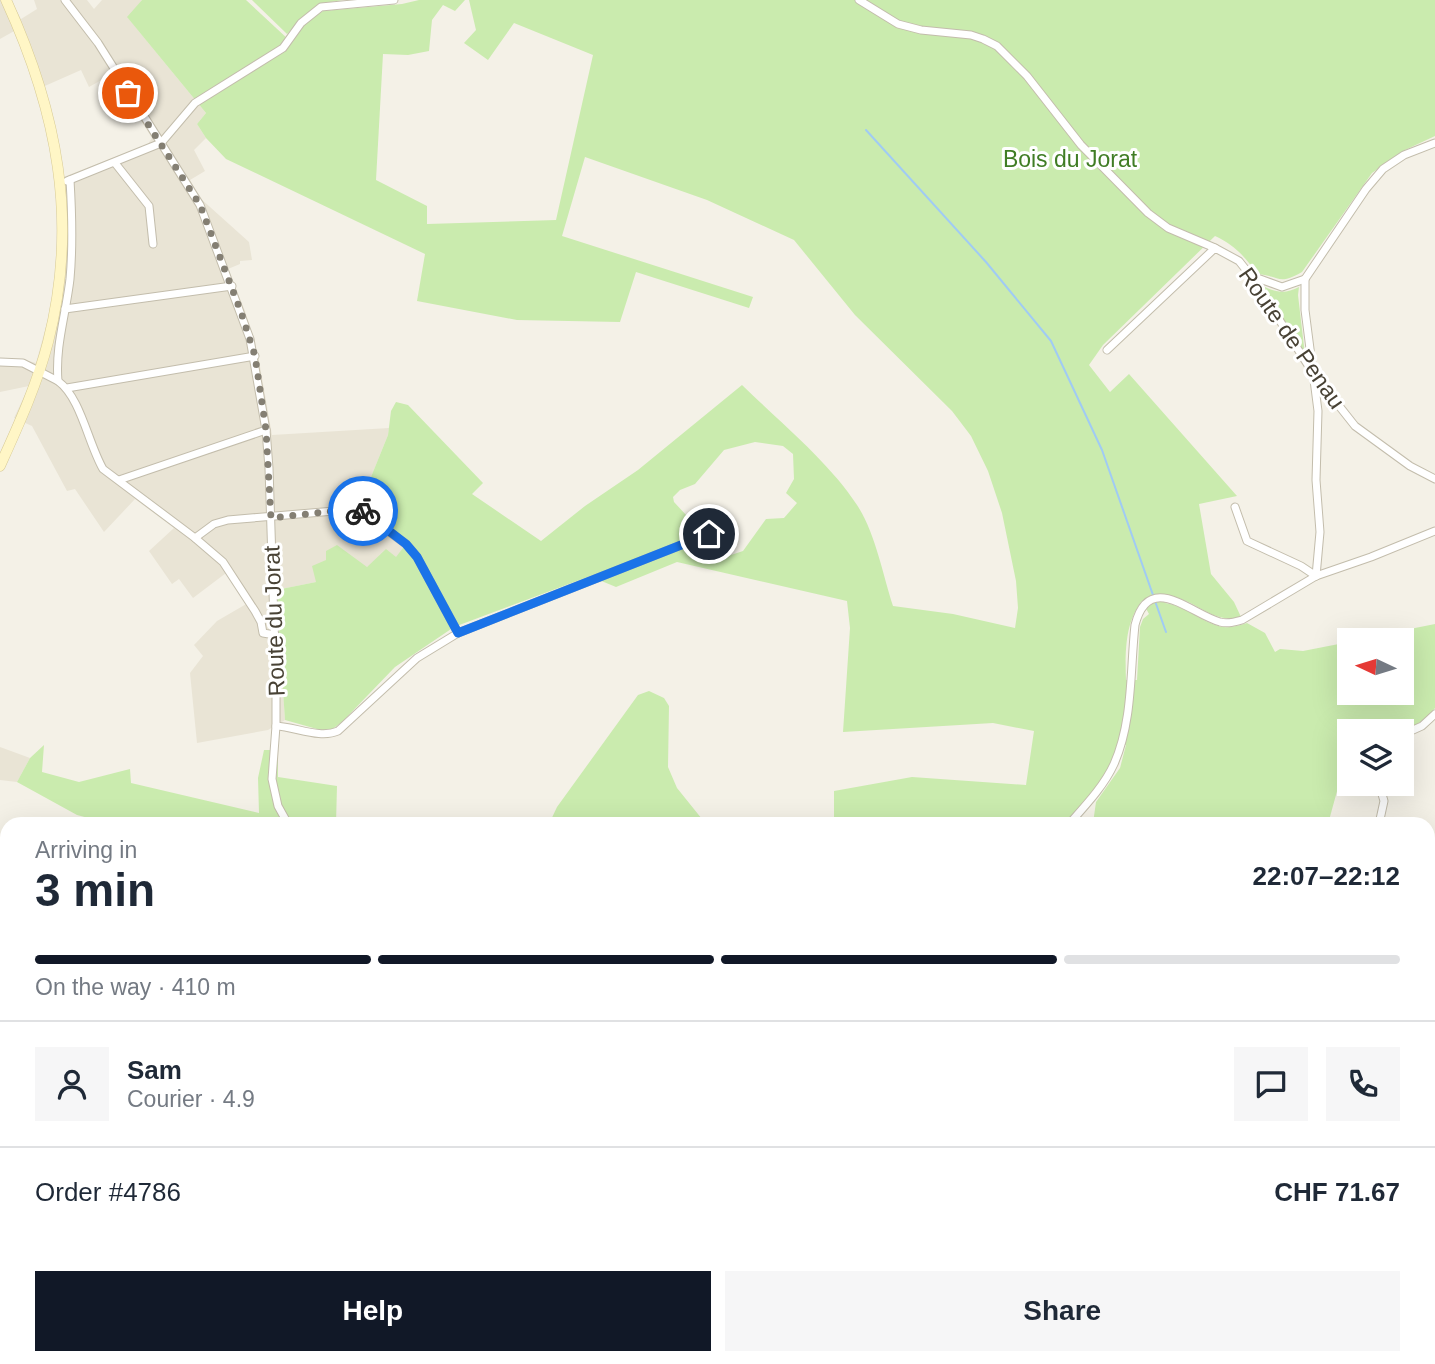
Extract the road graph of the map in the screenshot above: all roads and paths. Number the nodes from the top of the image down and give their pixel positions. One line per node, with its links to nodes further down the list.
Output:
1 (6, 0): 8 (main road)
2 (65, 0): 5 (street, Route du Jorat)
3 (394, 0): 5 (street)
4 (859, 0): 10 (street, Route de Penau)
5 (161, 143): 7 (street); 13 (street, Route du Jorat)
6 (1435, 143): 11 (street)
7 (115, 163): 8 (street); 9 (street)
8 (65, 181): 14 (street); 18 (main road)
9 (153, 244)
10 (1215, 248): 12 (street, Route de Penau); 15 (street, Route de Penau)
11 (1305, 279): 12 (street); 19 (street)
12 (1254, 280): 19 (street, Route de Penau)
13 (232, 286): 14 (street); 16 (street, Route du Jorat)
14 (65, 309): 20 (street)
15 (1107, 349)
16 (255, 356): 21 (street); 22 (street, Route du Jorat)
17 (0, 362): 18 (street)
18 (39, 370): 20 (street); 23 (main road)
19 (1313, 373): 24 (street, Route de Penau); 31 (street)
20 (58, 381): 21 (street)
21 (67, 388): 25 (street)
22 (266, 430): 25 (street); 27 (street, Route du Jorat)
23 (0, 466)
24 (1435, 479)
25 (119, 480): 30 (street)
26 (1235, 506): 31 (street)
27 (271, 518): 30 (street); 32 (street); 33 (street, Route du Jorat)
28 (1435, 530): 31 (street)
29 (709, 534): 32 (street)
30 (195, 538): 33 (street)
31 (1315, 576): 39 (street)
32 (458, 633): 35 (street)
33 (275, 635): 35 (street, Route du Jorat)
34 (1435, 714): 36 (street)
35 (276, 726): 38 (street, Route du Jorat)
36 (1414, 730)
37 (1383, 796): 40 (street)
38 (284, 817)
39 (1075, 817)
40 (1381, 817)

